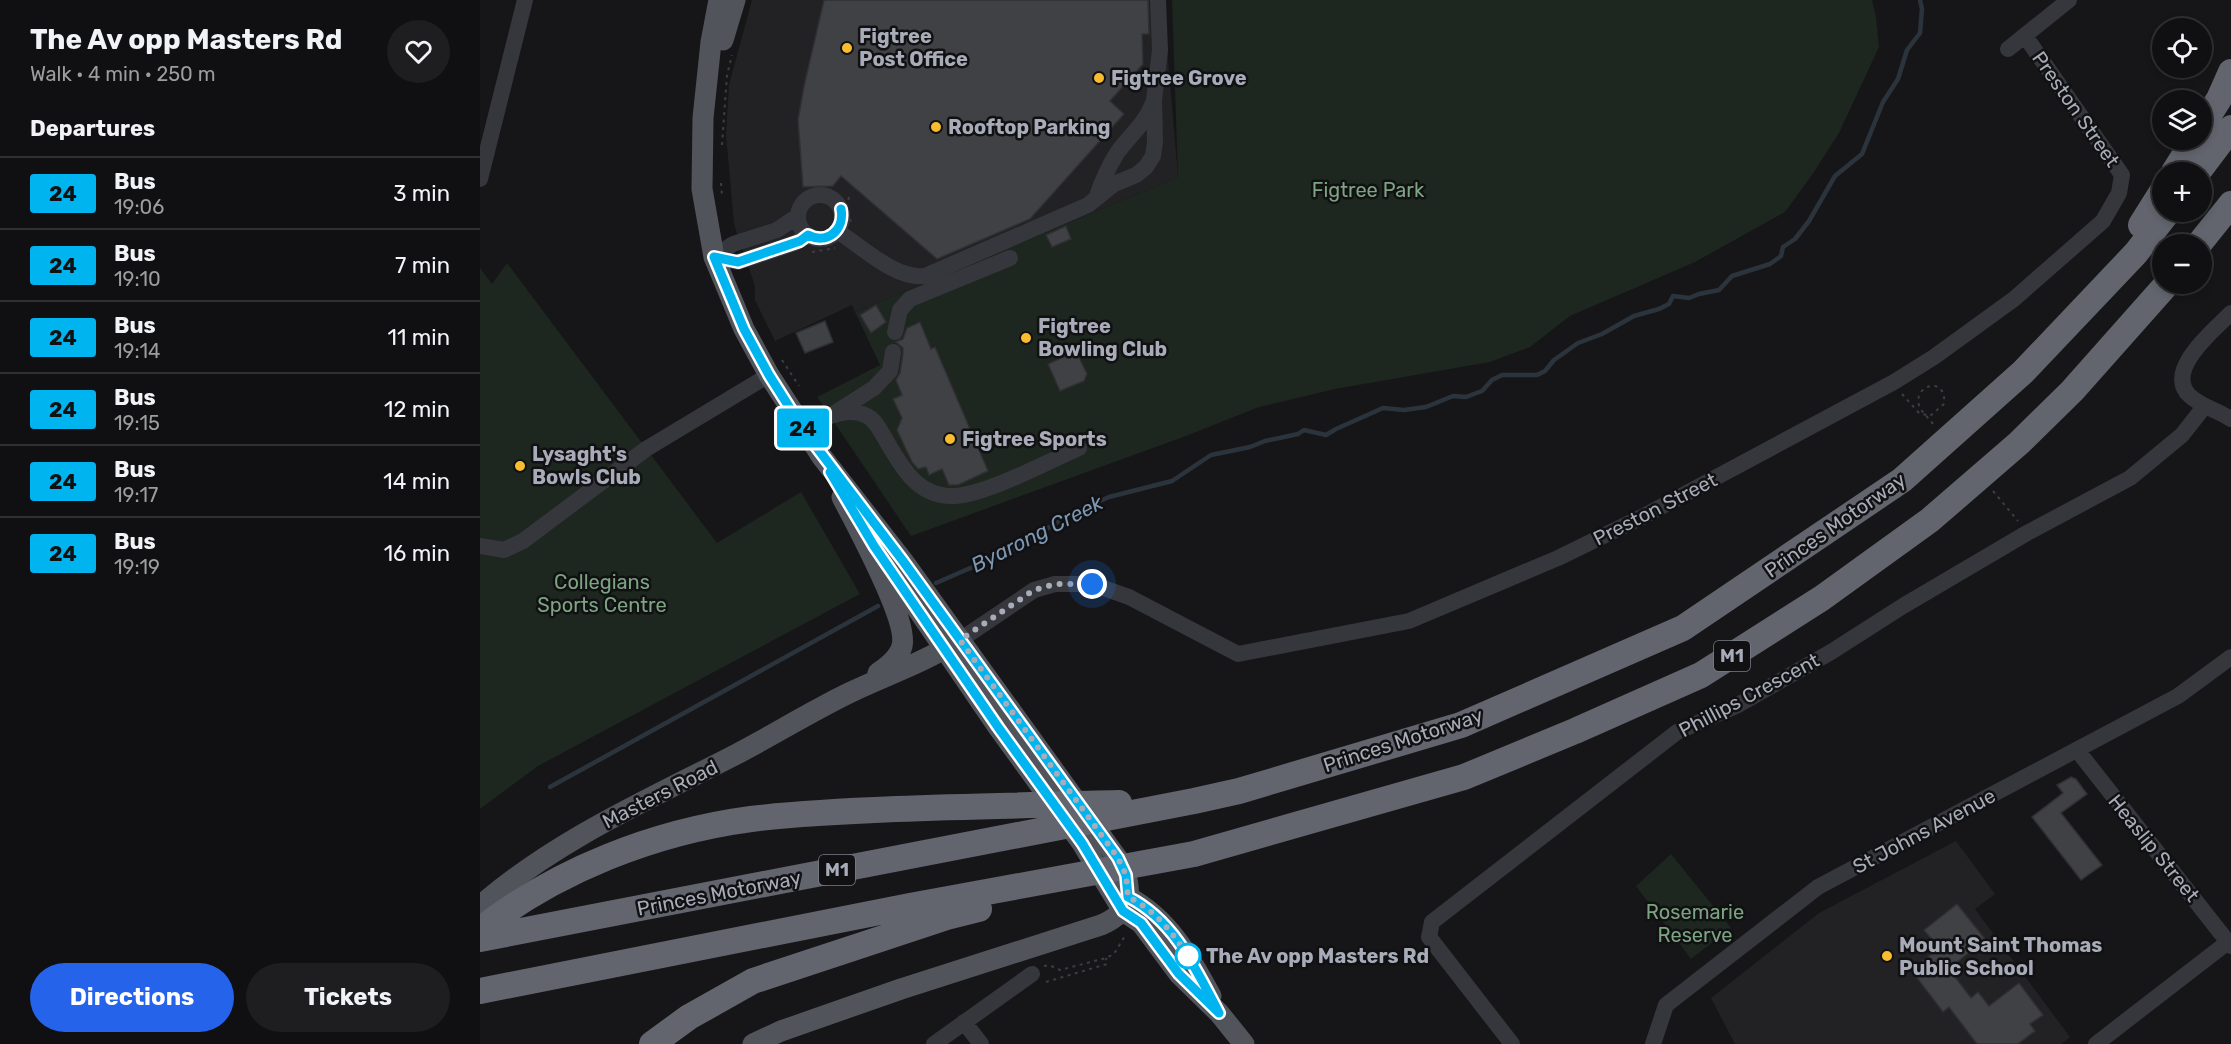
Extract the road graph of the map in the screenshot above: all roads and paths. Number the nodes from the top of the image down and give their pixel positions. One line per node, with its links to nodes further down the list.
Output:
1 (525, 0): 16 (street)
2 (719, 0): 10 (main road)
3 (735, 0): 10 (main road)
4 (1158, 0): 11 (street)
5 (2069, 0): 6 (street)
6 (2025, 36): 7 (street); 35 (street, Preston Street)
7 (2008, 49)
8 (733, 54): 14 (path)
9 (2231, 72): 12 (highway)
10 (706, 98): 27 (main road)
11 (1154, 100): 18 (street); 18 (street)
12 (2212, 110)
13 (2231, 128): 15 (highway)
14 (722, 149)
15 (2206, 162)
16 (480, 179)
17 (721, 184): 19 (path)
18 (1095, 200): 24 (street)
19 (723, 204)
20 (2231, 204): 25 (highway)
21 (2152, 208): 29 (highway)
22 (798, 216): 24 (street); 26 (street); 27 (street)
23 (2160, 222): 29 (highway, Princes Motorway / M1)
24 (837, 231): 26 (street)
25 (2207, 234)
26 (808, 235): 27 (street)
27 (714, 257): 34 (main road)
28 (1010, 258): 32 (street)
29 (2102, 288): 51 (highway, Princes Motorway / M1)
30 (2158, 294): 52 (highway, M1)
31 (2231, 313): 38 (street)
32 (895, 332)
33 (893, 352): 39 (street)
34 (775, 366): 36 (path); 41 (main road); 46 (street)
35 (1893, 382): 37 (path); 47 (street, Preston Street)
36 (802, 392)
37 (1943, 392)
38 (2205, 407): 40 (street); 45 (street, Phillips Crescent)
39 (834, 415): 41 (street); 42 (street)
40 (2231, 418)
41 (805, 432): 43 (main road)
42 (1079, 448)
43 (822, 457): 47 (main road); 49 (main road, Masters Road)
44 (2002, 501): 45 (path)
45 (2027, 533): 65 (street, Phillips Crescent)
46 (480, 546)
47 (952, 644): 49 (main road, Masters Road); 53 (main road); 53 (main road)
48 (2231, 657): 50 (street, St Johns Avenue)
49 (847, 694): 54 (main road, Masters Road)
50 (2077, 750): 56 (street, Heaslip Street); 66 (street, St Johns Avenue)
51 (1194, 801): 54 (highway); 55 (highway, Princes Motorway / M1)
52 (1194, 854): 58 (highway, M1); 60 (highway)
53 (1126, 905): 57 (path); 61 (main road); 64 (main road)
54 (486, 918)
55 (480, 939)
56 (2230, 944): 67 (street)
57 (1032, 975): 59 (street)
58 (480, 991)
59 (964, 1022): 62 (street); 63 (street)
60 (652, 1044)
61 (753, 1044)
62 (934, 1044)
63 (981, 1044)
64 (1244, 1044)
65 (1512, 1044)
66 (1653, 1044)
67 (2096, 1044)

